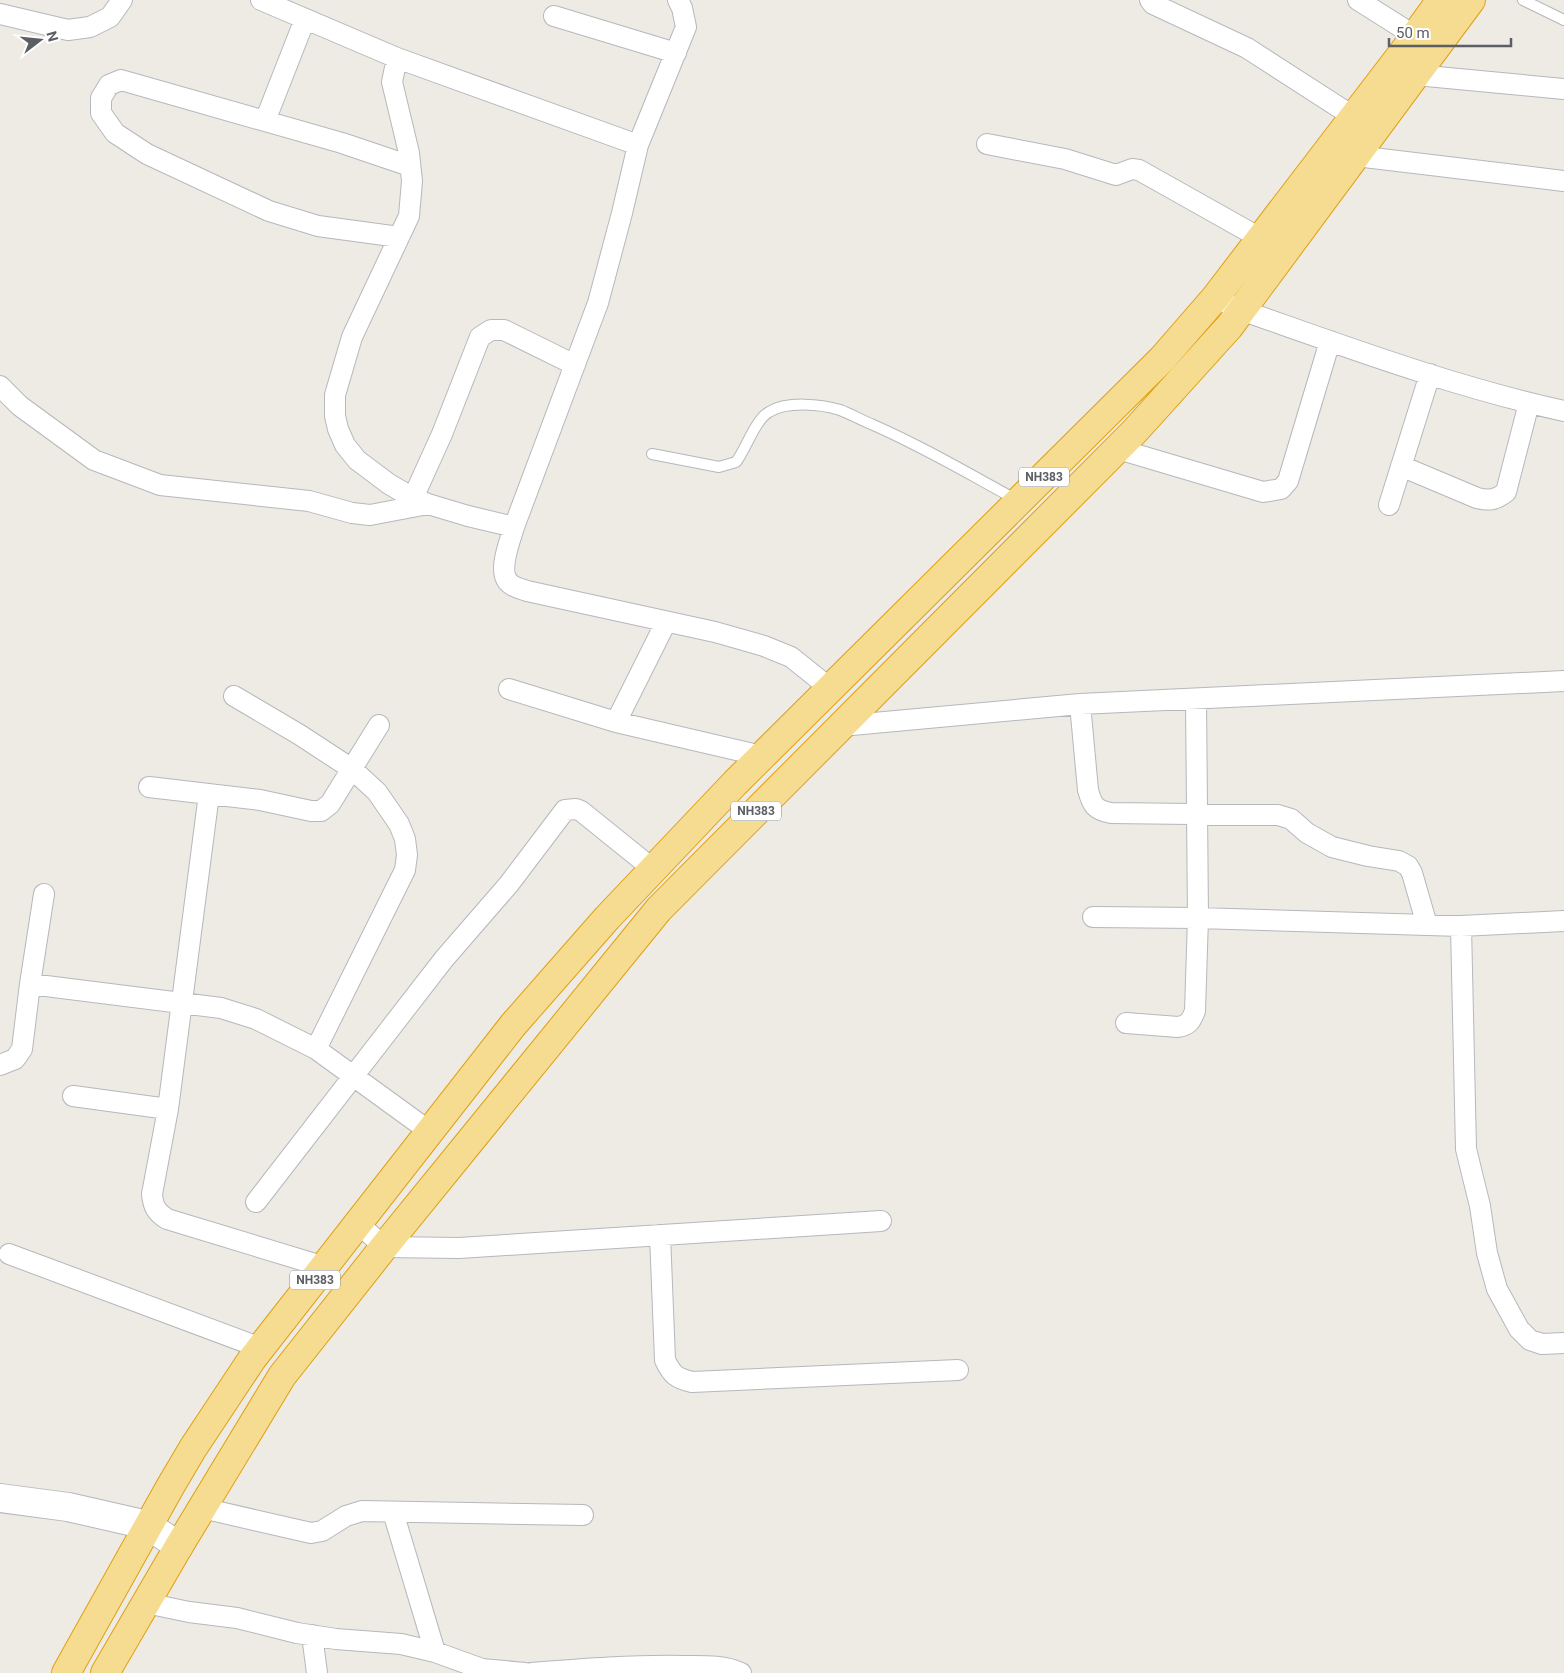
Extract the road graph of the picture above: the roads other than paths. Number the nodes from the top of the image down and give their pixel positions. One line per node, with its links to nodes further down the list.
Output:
1 (122, 0): 9 (street)
2 (261, 0): 11 (street)
3 (678, 0): 14 (street)
4 (1150, 0): 18 (street)
5 (1358, 0): 13 (street)
6 (1441, 0): 13 (highway, NH383)
7 (1471, 0): 16 (highway, NH383)
8 (1523, 0): 12 (lane)
9 (0, 14)
10 (554, 16): 14 (street)
11 (306, 19): 15 (street); 19 (street)
12 (1564, 20)
13 (1415, 36): 18 (highway, NH383)
14 (676, 53): 21 (street)
15 (398, 58): 21 (street); 23 (street)
16 (1416, 75): 17 (street); 22 (highway, NH383)
17 (1564, 89)
18 (1354, 117): 26 (highway, NH383)
19 (265, 121): 23 (street); 25 (street)
20 (987, 144): 26 (street)
21 (638, 145): 30 (street)
22 (1356, 156): 24 (street); 28 (highway, NH383)
23 (410, 166): 25 (street)
24 (1564, 182)
25 (399, 237): 38 (street)
26 (1260, 238): 27 (highway, NH383)
27 (1215, 298): 28 (street); 39 (highway, NH383)
28 (1242, 310): 29 (street); 35 (highway, NH383)
29 (1330, 341): 31 (street); 35 (street)
30 (575, 365): 38 (street); 41 (street)
31 (1430, 374): 33 (street); 37 (street)
32 (0, 386): 38 (street)
33 (1529, 403): 34 (street); 37 (street)
34 (1564, 411)
35 (1118, 449): 51 (highway, NH383)
36 (652, 454): 39 (lane)
37 (1401, 466): 40 (street)
38 (420, 501): 41 (street)
39 (1020, 501): 45 (highway, NH383)
40 (1389, 505)
41 (514, 527): 42 (street)
42 (666, 622): 45 (street); 49 (street)
43 (1564, 681): 47 (street)
44 (509, 689): 49 (street)
45 (830, 689): 52 (highway, NH383)
46 (234, 696): 53 (street)
47 (1196, 699): 48 (street); 56 (street)
48 (1080, 704): 51 (street); 56 (street)
49 (616, 722): 52 (street)
50 (379, 725): 53 (street)
51 (841, 726): 77 (highway, NH383)
52 (762, 756): 57 (highway, NH383)
53 (352, 769): 55 (street); 67 (street)
54 (149, 787): 55 (street)
55 (209, 794): 65 (street)
56 (1197, 815): 60 (street); 62 (street)
57 (653, 869): 69 (street); 72 (highway, NH383)
58 (44, 894): 64 (street)
59 (1093, 917): 60 (street)
60 (1198, 918): 62 (street); 66 (street)
61 (1564, 921): 63 (street)
62 (1427, 925): 63 (street)
63 (1461, 926): 80 (street)
64 (30, 984): 65 (street); 68 (street)
65 (182, 1004): 67 (street); 71 (street)
66 (1126, 1023)
67 (316, 1049): 69 (street)
68 (0, 1065)
69 (354, 1076): 72 (street); 73 (street)
70 (73, 1096): 71 (street)
71 (168, 1109): 79 (street)
72 (428, 1131): 75 (highway, NH383)
73 (256, 1202)
74 (881, 1221): 76 (street)
75 (359, 1224): 77 (street); 79 (highway, NH383)
76 (660, 1235): 77 (street); 82 (street)
77 (384, 1247): 84 (highway, NH383)
78 (9, 1254): 81 (street)
79 (325, 1267): 81 (highway, NH383)
80 (1564, 1343)
81 (261, 1348): 87 (highway, NH383)
82 (958, 1370)
83 (0, 1498): 87 (street)
84 (202, 1508): 85 (street); 88 (highway, NH383)
85 (393, 1512): 86 (street); 91 (street)
86 (583, 1515)
87 (147, 1525): 88 (street); 92 (highway, NH383)
88 (179, 1546): 89 (highway, NH383)
89 (146, 1603): 90 (street); 93 (highway, NH383)
90 (312, 1635): 91 (street); 94 (street)
91 (435, 1652): 95 (street)
92 (66, 1673)
93 (105, 1673)
94 (317, 1673)
95 (525, 1673)
96 (532, 1673): 97 (street)
97 (741, 1673)

